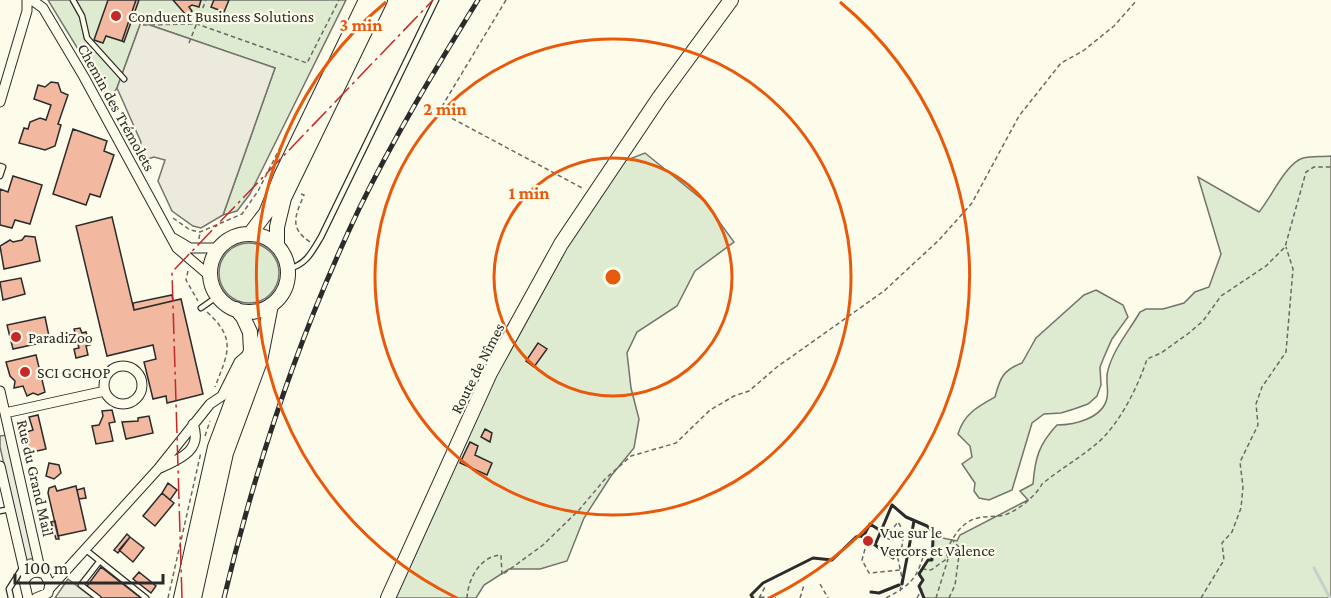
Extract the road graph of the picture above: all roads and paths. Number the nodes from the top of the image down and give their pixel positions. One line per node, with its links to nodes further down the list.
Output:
1 (27, 0): 16 (street)
2 (32, 0): 23 (street, Chemin des Trémolets)
3 (73, 0): 15 (lane)
4 (206, 0): 12 (path)
5 (339, 0): 12 (path)
6 (366, 0): 25 (main road)
7 (380, 0): 26 (main road)
8 (436, 0): 27 (lane)
9 (506, 0): 22 (path)
10 (731, 0): 22 (main road, Route de Nîmes)
11 (1137, 0): 71 (path)
12 (197, 24): 13 (path); 14 (path)
13 (143, 25)
14 (189, 43)
15 (124, 79)
16 (0, 102)
17 (0, 166): 19 (lane)
18 (1331, 167): 28 (path)
19 (0, 176)
20 (264, 178): 23 (path)
21 (297, 192): 27 (path)
22 (595, 195): 70 (main road, Route de Nîmes)
23 (156, 212): 24 (street, Chemin des Trémolets)
24 (169, 234): 29 (street); 31 (street, Chemin des Trémolets)
25 (250, 234): 26 (main road); 29 (main road)
26 (277, 246): 30 (main road)
27 (315, 246): 30 (lane)
28 (1286, 247): 46 (path); 79 (path)
29 (219, 248): 31 (main road)
30 (288, 269): 33 (main road)
31 (211, 278): 32 (main road)
32 (218, 296): 34 (lane); 35 (main road)
33 (272, 305): 35 (main road); 69 (main road)
34 (201, 308)
35 (236, 309): 36 (main road)
36 (250, 351): 41 (street); 68 (main road)
37 (0, 391): 39 (street, Rue du Grand Mail)
38 (105, 391): 38 (street); 39 (street)
39 (3, 411): 40 (street); 56 (street, Rue du Grand Mail)
40 (0, 424)
41 (193, 424): 43 (street); 43 (street)
42 (0, 466): 44 (street, Rue du Grand Mail)
43 (158, 469): 49 (street)
44 (5, 510): 52 (street, Rue du Grand Mail)
45 (879, 535): 55 (path)
46 (952, 541): 50 (path); 78 (path)
47 (926, 547): 54 (path)
48 (865, 549): 55 (path)
49 (86, 550): 51 (lane); 53 (street)
50 (948, 558): 54 (path); 77 (path)
51 (99, 562): 66 (lane); 67 (lane)
52 (24, 566): 57 (street, Rue du Grand Mail); 65 (lane)
53 (69, 568): 56 (street); 63 (street)
54 (921, 568): 62 (path)
55 (901, 570): 62 (path)
56 (43, 573): 57 (street); 63 (street, Rue du Grand Mail)
57 (26, 578): 63 (street, Rue du Grand Mail)
58 (820, 584): 74 (path)
59 (804, 585): 73 (path)
60 (765, 586): 64 (path)
61 (922, 589): 76 (path)
62 (900, 592): 75 (path)
63 (40, 596)
64 (760, 597): 72 (path)
65 (11, 598)
66 (98, 598)
67 (146, 598)
68 (181, 598)
69 (194, 598)
70 (388, 598)
71 (467, 598)
72 (776, 598)
73 (800, 598)
74 (828, 598)
75 (886, 598)
76 (917, 598)
77 (936, 598)
78 (949, 598)
79 (1201, 598)

